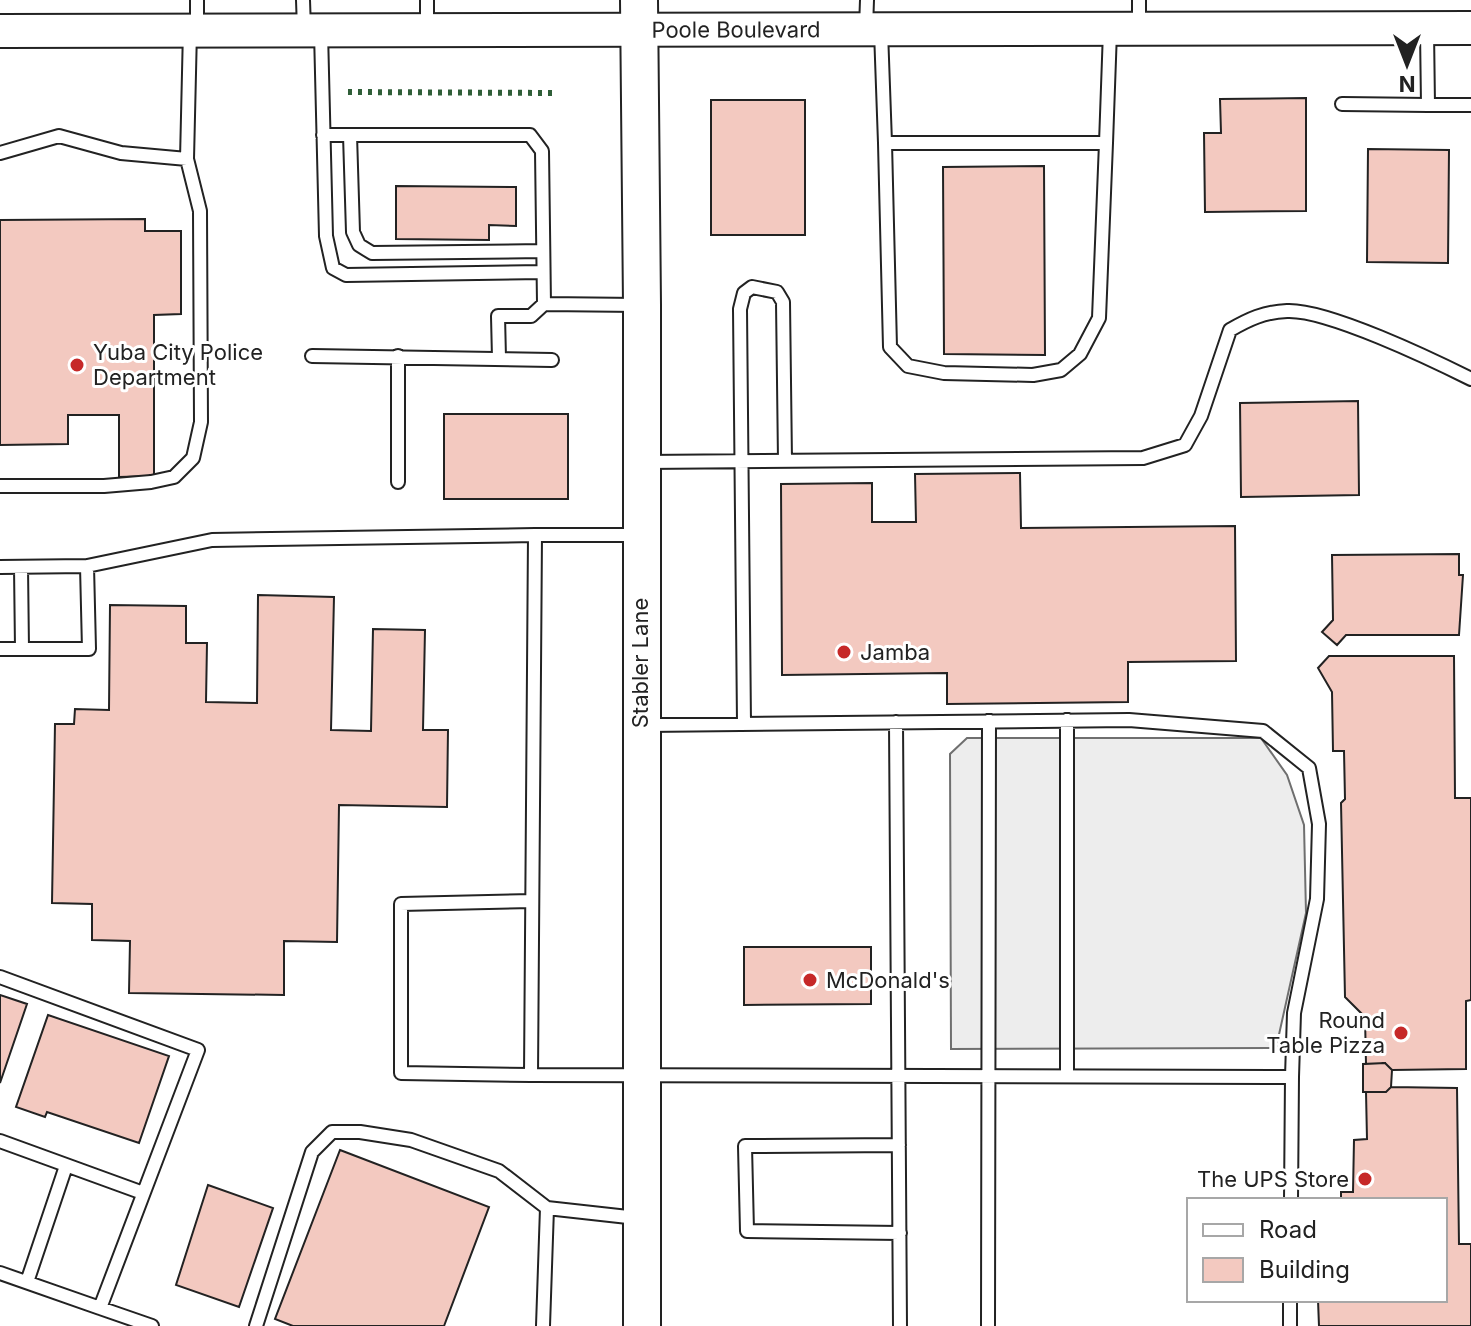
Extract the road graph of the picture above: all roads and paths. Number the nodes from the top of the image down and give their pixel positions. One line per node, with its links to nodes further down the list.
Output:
1 (427, 14): 2 (street, Poole Boulevard); 6 (street, Poole Boulevard)
2 (639, 14): 3 (street, Poole Boulevard); 22 (main road, Stabler Lane)
3 (871, 18): 4 (street, Poole Boulevard); 15 (lane)
4 (1129, 18): 7 (street, Poole Boulevard); 16 (lane)
5 (195, 20): 6 (street, Poole Boulevard); 9 (street, Poole Boulevard); 18 (lane)
6 (310, 20): 13 (lane)
7 (1427, 28): 8 (street, Poole Boulevard); 11 (lane)
8 (1471, 28)
9 (0, 31)
10 (1342, 104): 11 (lane)
11 (1428, 105): 12 (lane)
12 (1471, 105)
13 (323, 135): 14 (lane); 20 (lane)
14 (350, 135): 19 (lane); 19 (lane)
15 (885, 143): 16 (lane); 16 (lane)
16 (1106, 143)
17 (0, 153): 18 (lane)
18 (187, 159): 32 (lane)
19 (543, 251): 20 (lane)
20 (543, 272): 21 (lane)
21 (544, 304): 22 (lane); 25 (lane)
22 (642, 305): 30 (main road, Stabler Lane)
23 (312, 356): 24 (lane)
24 (398, 356): 25 (lane); 31 (lane)
25 (499, 358): 26 (lane)
26 (552, 360)
27 (1471, 379): 29 (lane)
28 (740, 461): 29 (lane); 29 (lane); 30 (lane); 43 (lane)
29 (785, 461)
30 (640, 462): 34 (main road, Stabler Lane)
31 (398, 482)
32 (0, 486)
33 (535, 535): 34 (lane); 35 (lane); 45 (lane)
34 (640, 535): 44 (main road, Stabler Lane)
35 (87, 566): 37 (lane); 39 (lane)
36 (0, 567): 37 (lane)
37 (21, 567): 39 (lane)
38 (0, 649): 39 (lane)
39 (22, 649)
40 (1067, 720): 41 (lane); 51 (lane); 52 (lane)
41 (989, 721): 42 (lane); 50 (lane)
42 (896, 722): 43 (lane); 49 (lane)
43 (744, 723): 44 (lane)
44 (640, 725): 48 (main road, Stabler Lane)
45 (532, 901): 47 (lane); 47 (lane)
46 (0, 977): 56 (lane)
47 (531, 1075): 48 (lane)
48 (640, 1075): 49 (lane); 59 (main road, Stabler Lane)
49 (898, 1075): 50 (lane); 54 (lane)
50 (989, 1076): 51 (lane); 70 (lane)
51 (1067, 1076): 52 (lane)
52 (1292, 1077): 57 (lane)
53 (0, 1141): 55 (lane)
54 (899, 1145): 60 (lane); 60 (lane)
55 (66, 1166): 56 (lane); 62 (lane)
56 (143, 1193): 64 (lane)
57 (1291, 1198)
58 (547, 1208): 59 (lane); 66 (lane); 67 (lane)
59 (640, 1218): 68 (main road, Stabler Lane)
60 (900, 1233): 69 (lane)
61 (0, 1273): 62 (lane)
62 (27, 1282): 64 (lane)
63 (1290, 1302): 71 (lane)
64 (100, 1308): 65 (lane)
65 (152, 1326)
66 (256, 1326)
67 (543, 1326)
68 (642, 1326)
69 (900, 1326)
70 (988, 1326)
71 (1290, 1326)

